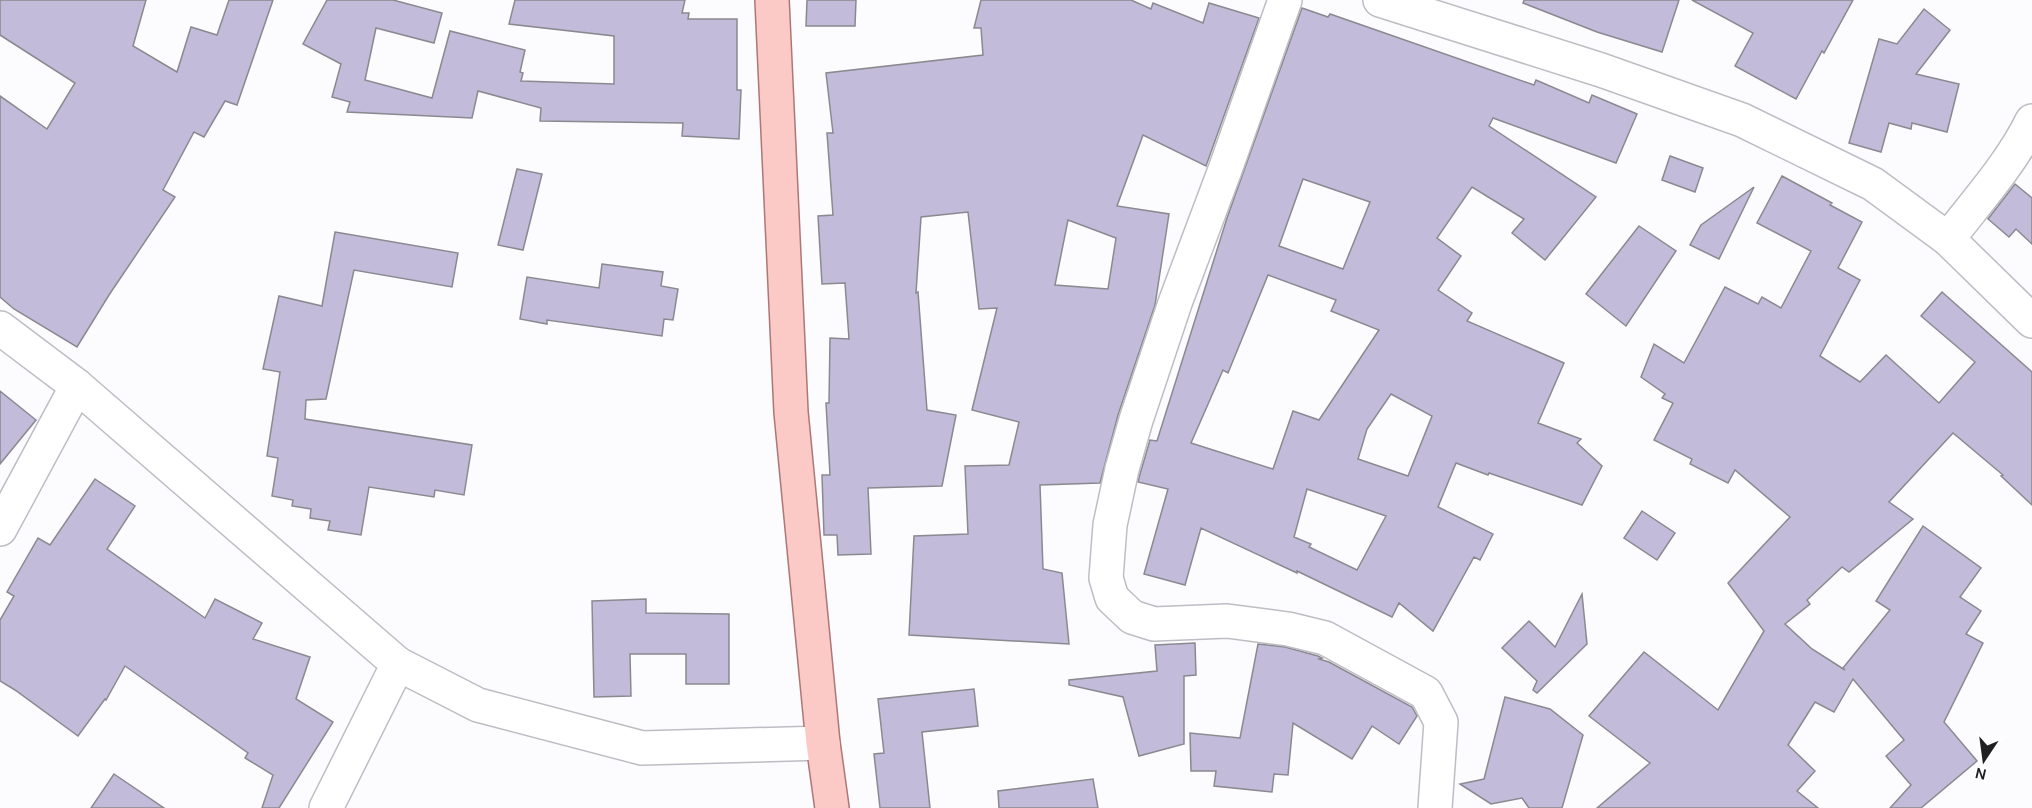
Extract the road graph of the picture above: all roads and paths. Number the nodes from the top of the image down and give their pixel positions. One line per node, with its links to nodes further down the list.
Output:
1 (772, 0): 11 (main road)
2 (1286, 0): 14 (street)
3 (1380, 0): 5 (street)
4 (2032, 121): 5 (street)
5 (1948, 239): 6 (street)
6 (2032, 321)
7 (0, 328): 8 (street)
8 (77, 386): 9 (street); 10 (street)
9 (0, 529)
10 (398, 664): 11 (street); 12 (street)
11 (822, 743): 13 (main road)
12 (326, 808)
13 (832, 808)
14 (1435, 808)

